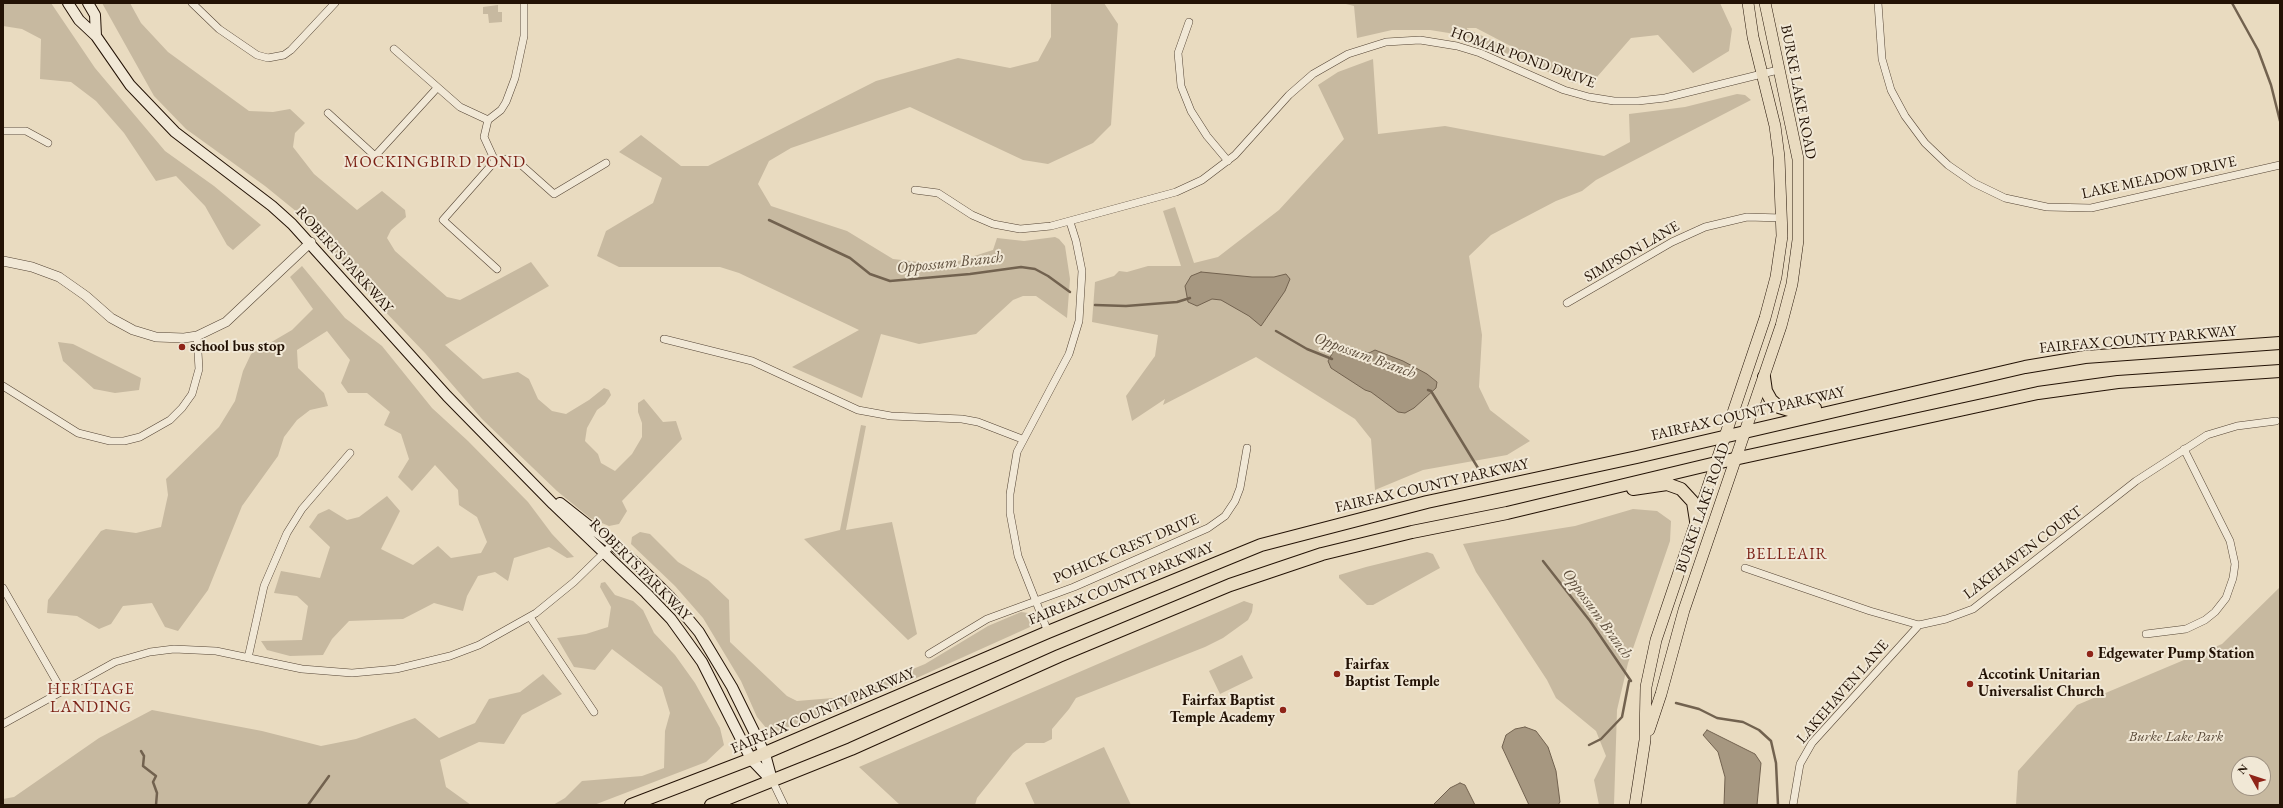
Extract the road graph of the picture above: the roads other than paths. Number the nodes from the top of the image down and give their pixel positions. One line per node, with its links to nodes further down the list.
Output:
1 (68, 3): 10 (main road, ROBERTS PARKWAY)
2 (88, 3): 10 (main road)
3 (335, 3): 8 (street)
4 (524, 3): 16 (street)
5 (1748, 3): 13 (main road, BURKE LAKE ROAD)
6 (1765, 3): 12 (main road, BURKE LAKE ROAD)
7 (1878, 3): 22 (street, LAKE MEADOW DRIVE)
8 (195, 4)
9 (1189, 22): 20 (street)
10 (96, 36): 26 (main road, ROBERTS PARKWAY)
11 (394, 49): 14 (street)
12 (1778, 70): 13 (street, HOMAR POND DRIVE); 34 (main road, BURKE LAKE ROAD)
13 (1761, 74): 20 (street, HOMAR POND DRIVE); 24 (main road, BURKE LAKE ROAD)
14 (437, 88): 15 (street); 16 (street)
15 (328, 113)
16 (488, 120): 19 (street)
17 (3, 131): 18 (street)
18 (48, 143)
19 (495, 161): 21 (street); 28 (street)
20 (1228, 161): 25 (street, HOMAR POND DRIVE)
21 (606, 164)
22 (2280, 165)
23 (915, 190): 25 (street, HOMAR POND DRIVE)
24 (1782, 218): 29 (street, SIMPSON LANE); 39 (main road, BURKE LAKE ROAD)
25 (1070, 222): 40 (street)
26 (311, 242): 30 (street); 45 (main road, ROBERTS PARKWAY)
27 (3, 261): 30 (street)
28 (497, 269)
29 (1567, 303)
30 (197, 336): 35 (street)
31 (664, 339): 40 (street)
32 (2280, 343): 36 (highway, FAIRFAX COUNTY PARKWAY)
33 (2280, 371): 44 (highway)
34 (1764, 377): 36 (highway); 38 (main road, BURKE LAKE ROAD)
35 (3, 386)
36 (1864, 403): 38 (highway, FAIRFAX COUNTY PARKWAY)
37 (2276, 421): 42 (street, LAKEHAVEN COURT)
38 (1745, 431): 39 (highway, FAIRFAX COUNTY PARKWAY); 44 (main road, BURKE LAKE ROAD)
39 (1725, 436): 46 (main road, BURKE LAKE ROAD); 56 (highway, FAIRFAX COUNTY PARKWAY)
40 (1022, 439): 53 (street)
41 (1247, 448): 53 (street, POHICK CREST DRIVE)
42 (2184, 449): 55 (street, LAKEHAVEN COURT); 57 (street)
43 (350, 453): 59 (street)
44 (1736, 459): 46 (highway); 63 (main road, BURKE LAKE ROAD)
45 (513, 462): 49 (main road, ROBERTS PARKWAY); 50 (main road, ROBERTS PARKWAY)
46 (1716, 463): 47 (highway); 48 (main road, BURKE LAKE ROAD)
47 (1594, 493): 48 (highway); 66 (highway)
48 (1696, 521): 63 (main road, BURKE LAKE ROAD)
49 (613, 544): 50 (street); 64 (main road, ROBERTS PARKWAY)
50 (605, 553): 54 (street); 65 (main road, ROBERTS PARKWAY)
51 (1746, 568): 55 (street, LAKEHAVEN COURT)
52 (3, 588): 60 (street)
53 (1035, 602): 56 (street); 58 (street, POHICK CREST DRIVE)
54 (530, 617): 59 (street); 61 (street)
55 (1919, 625): 71 (street, LAKEHAVEN LANE)
56 (1048, 632): 64 (highway, FAIRFAX COUNTY PARKWAY)
57 (2146, 634)
58 (929, 654)
59 (248, 658): 60 (street)
60 (62, 691): 62 (street)
61 (594, 712)
62 (3, 724)
63 (1645, 740): 70 (main road, BURKE LAKE ROAD)
64 (764, 754): 65 (highway, FAIRFAX COUNTY PARKWAY); 66 (main road, ROBERTS PARKWAY)
65 (751, 760): 66 (main road, ROBERTS PARKWAY); 67 (highway, FAIRFAX COUNTY PARKWAY)
66 (773, 782): 68 (highway); 69 (street)
67 (631, 805)
68 (711, 805)
69 (784, 805)
70 (1635, 805)
71 (1793, 805)

